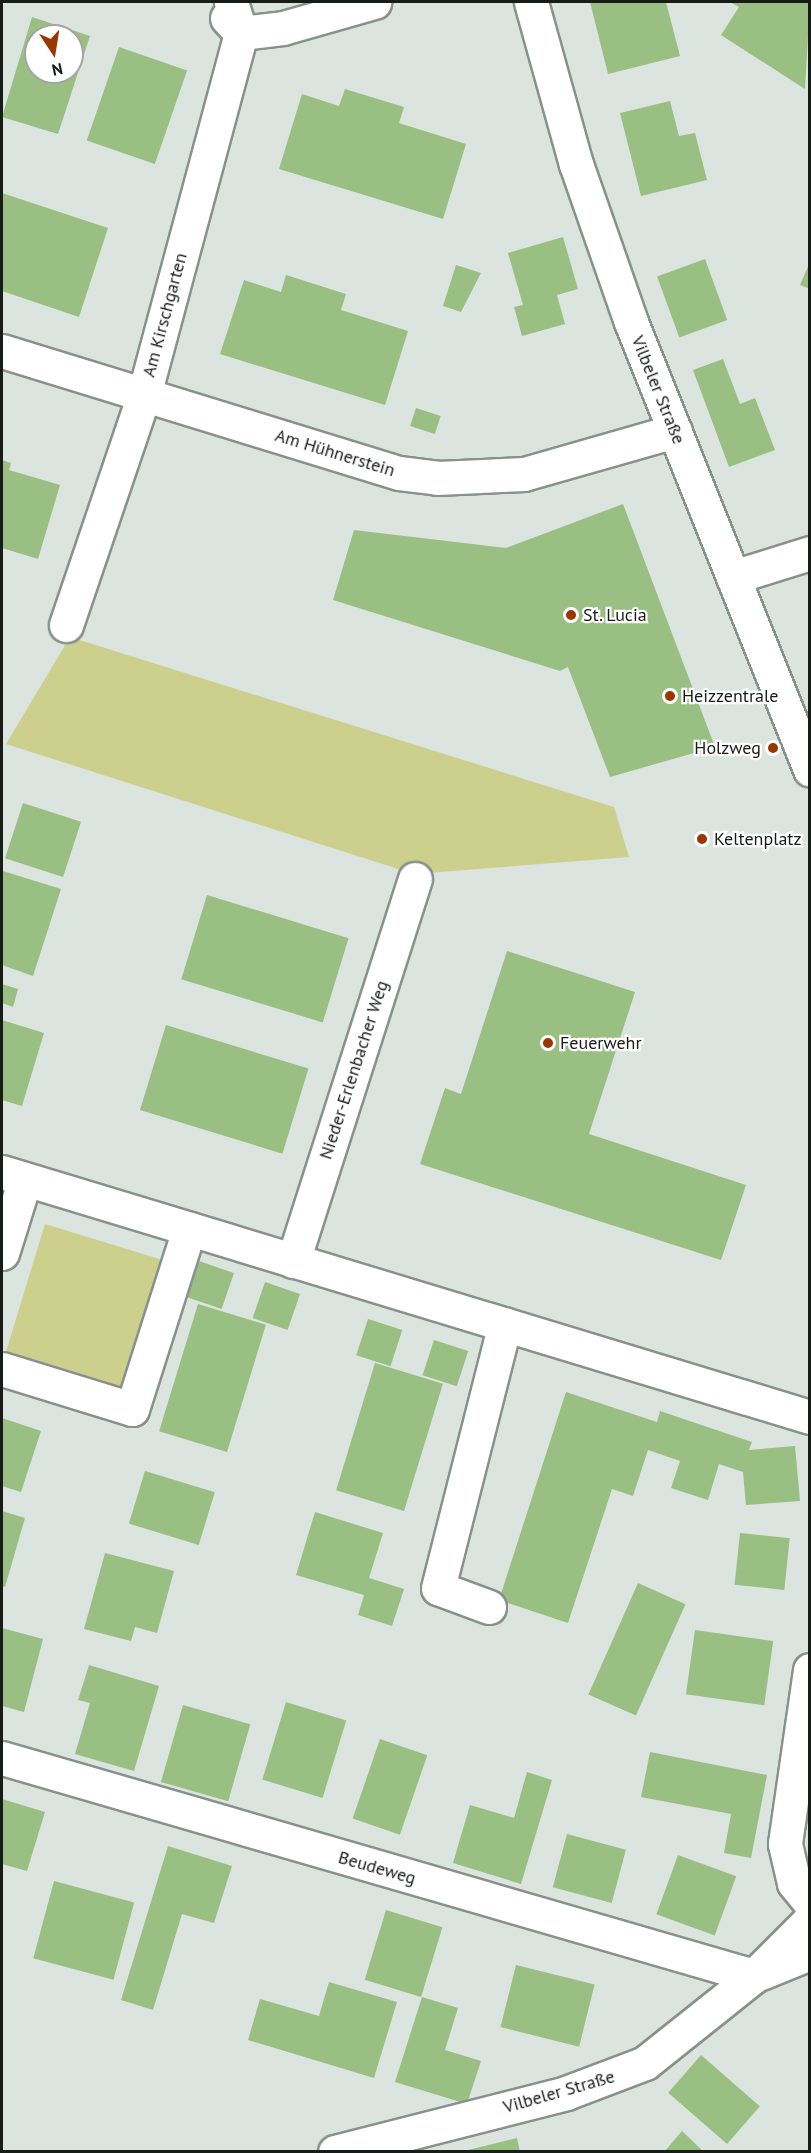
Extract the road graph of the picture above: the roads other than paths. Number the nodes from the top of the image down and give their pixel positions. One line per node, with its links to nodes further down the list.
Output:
1 (211, 2): 5 (street)
2 (231, 2): 5 (street)
3 (374, 2): 5 (street)
4 (531, 2): 8 (street, Vilbeler Straße)
5 (241, 33): 7 (street, Am Kirschgarten)
6 (2, 351): 7 (street, Am Hühnerstein)
7 (144, 394): 8 (street, Am Hühnerstein); 11 (street, Am Kirschgarten)
8 (675, 431): 10 (street, Vilbeler Straße)
9 (810, 553): 10 (street)
10 (733, 577): 12 (street, Vilbeler Straße)
11 (66, 625)
12 (810, 770)
13 (415, 879): 17 (street, Nieder-Erlenbacher Weg)
14 (13, 1175): 15 (street); 16 (street)
15 (189, 1229): 17 (street); 19 (street)
16 (2, 1253)
17 (294, 1261): 18 (street)
18 (505, 1324): 20 (street); 21 (street)
19 (2, 1369)
20 (810, 1417)
21 (489, 1607)
22 (810, 1670): 24 (street)
23 (2, 1758): 27 (street, Beudeweg)
24 (810, 1903)
25 (810, 1920): 27 (street, Vilbeler Straße)
26 (810, 1953): 27 (street, Vilbeler Straße)
27 (754, 1976): 28 (street, Vilbeler Straße)
28 (335, 2151)

